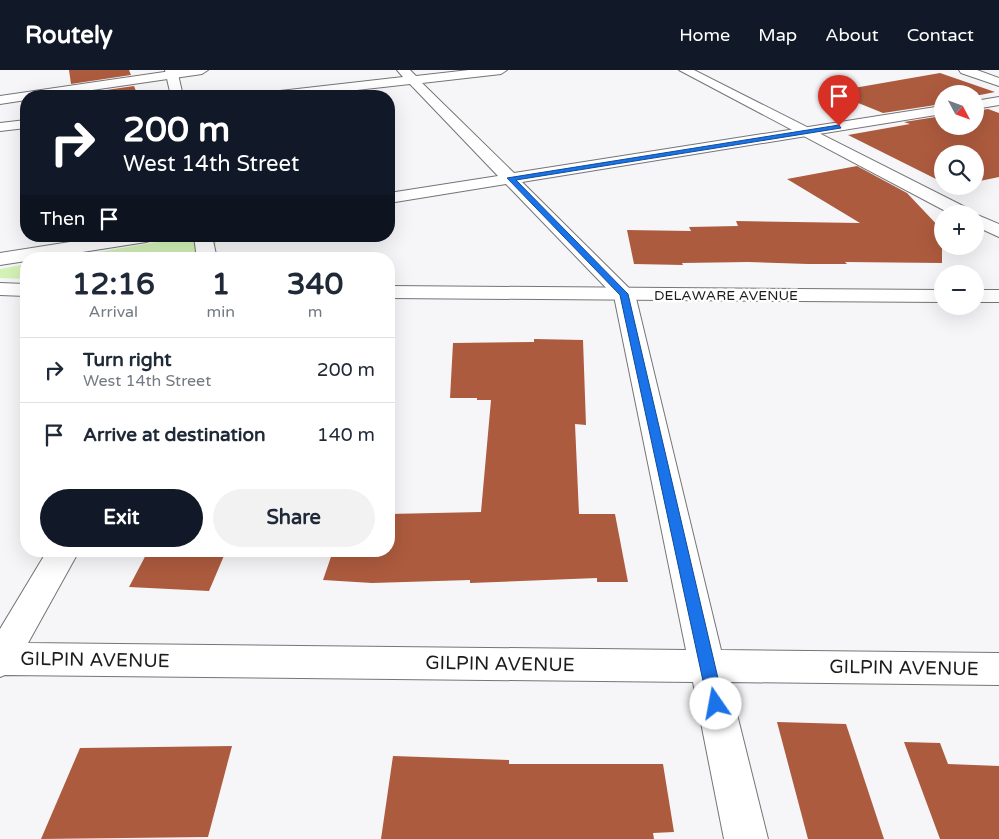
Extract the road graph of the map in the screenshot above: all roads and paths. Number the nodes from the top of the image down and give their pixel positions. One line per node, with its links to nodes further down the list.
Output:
1 (202, 70): 5 (street)
2 (501, 70): 6 (street)
3 (685, 70): 18 (street)
4 (965, 70): 7 (street)
5 (172, 72): 8 (street); 9 (street)
6 (408, 75): 10 (street); 19 (street)
7 (999, 82)
8 (61, 90)
9 (176, 90)
10 (310, 90)
11 (20, 97): 12 (street)
12 (0, 100)
13 (999, 101): 14 (street)
14 (984, 104)
15 (934, 111): 18 (street)
16 (20, 125): 17 (street)
17 (0, 127)
18 (806, 132): 19 (street); 21 (street)
19 (511, 178): 20 (street); 31 (street)
20 (395, 197)
21 (948, 205)
22 (984, 224): 23 (street)
23 (999, 231)
24 (108, 242): 25 (street)
25 (44, 252)
26 (20, 256): 27 (street)
27 (0, 259)
28 (0, 290): 29 (street)
29 (20, 290)
30 (395, 292): 31 (street, DELAWARE AVENUE)
31 (624, 294): 32 (street, DELAWARE AVENUE); 35 (street)
32 (934, 296)
33 (61, 557): 34 (street)
34 (1, 660): 35 (street, GILPIN AVENUE)
35 (708, 666): 36 (street, GILPIN AVENUE); 37 (street)
36 (999, 669)
37 (746, 839)

